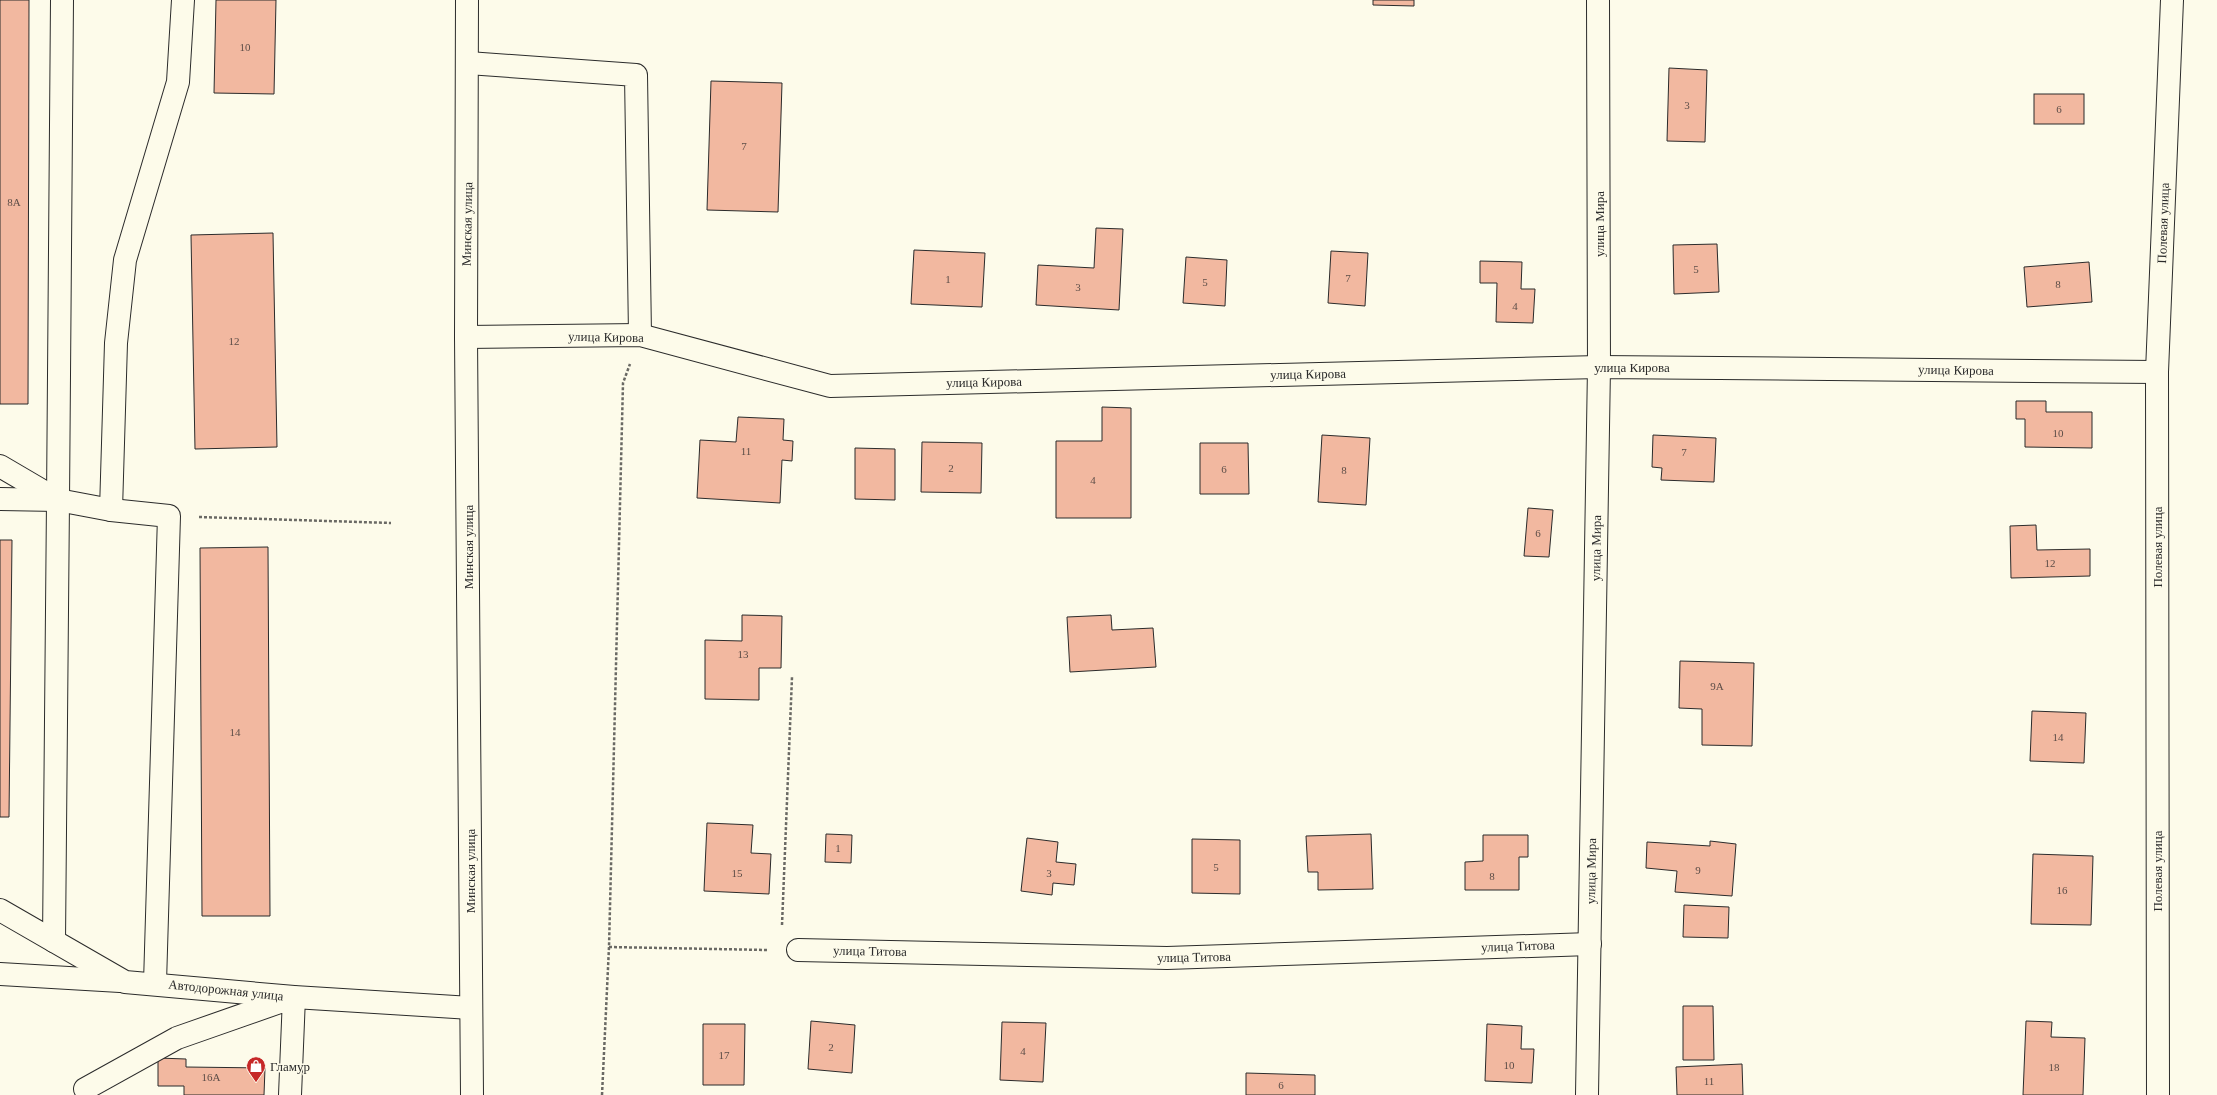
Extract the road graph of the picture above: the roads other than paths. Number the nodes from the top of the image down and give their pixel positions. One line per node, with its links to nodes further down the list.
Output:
1 (62, 0): 13 (street)
2 (183, 0): 14 (street)
3 (467, 0): 6 (street, Минская улица)
4 (1598, 0): 9 (street, улица Мира)
5 (2172, 0): 10 (street, Полевая улица)
6 (468, 63): 7 (street); 8 (street, Минская улица)
7 (640, 336): 8 (street, улица Кирова); 9 (street, улица Кирова)
8 (466, 337): 23 (street, Минская улица)
9 (1599, 367): 10 (street, улица Кирова); 17 (street, улица Мира)
10 (2156, 372): 28 (street, Полевая улица)
11 (0, 466): 13 (street)
12 (0, 499): 13 (street)
13 (58, 500): 14 (street); 16 (street)
14 (111, 510): 21 (street)
15 (0, 910): 16 (street, Автодорожная улица)
16 (54, 941): 20 (street, Автодорожная улица)
17 (1590, 944): 18 (street, улица Титова); 27 (street, улица Мира)
18 (789, 950)
19 (0, 974): 20 (street)
20 (125, 982): 21 (street, Автодорожная улица)
21 (155, 983): 22 (street, Автодорожная улица)
22 (294, 997): 23 (street, Автодорожная улица); 24 (street); 25 (street)
23 (471, 1008): 26 (street, Минская улица)
24 (85, 1088)
25 (290, 1095)
26 (472, 1095)
27 (1587, 1095)
28 (2158, 1095)

